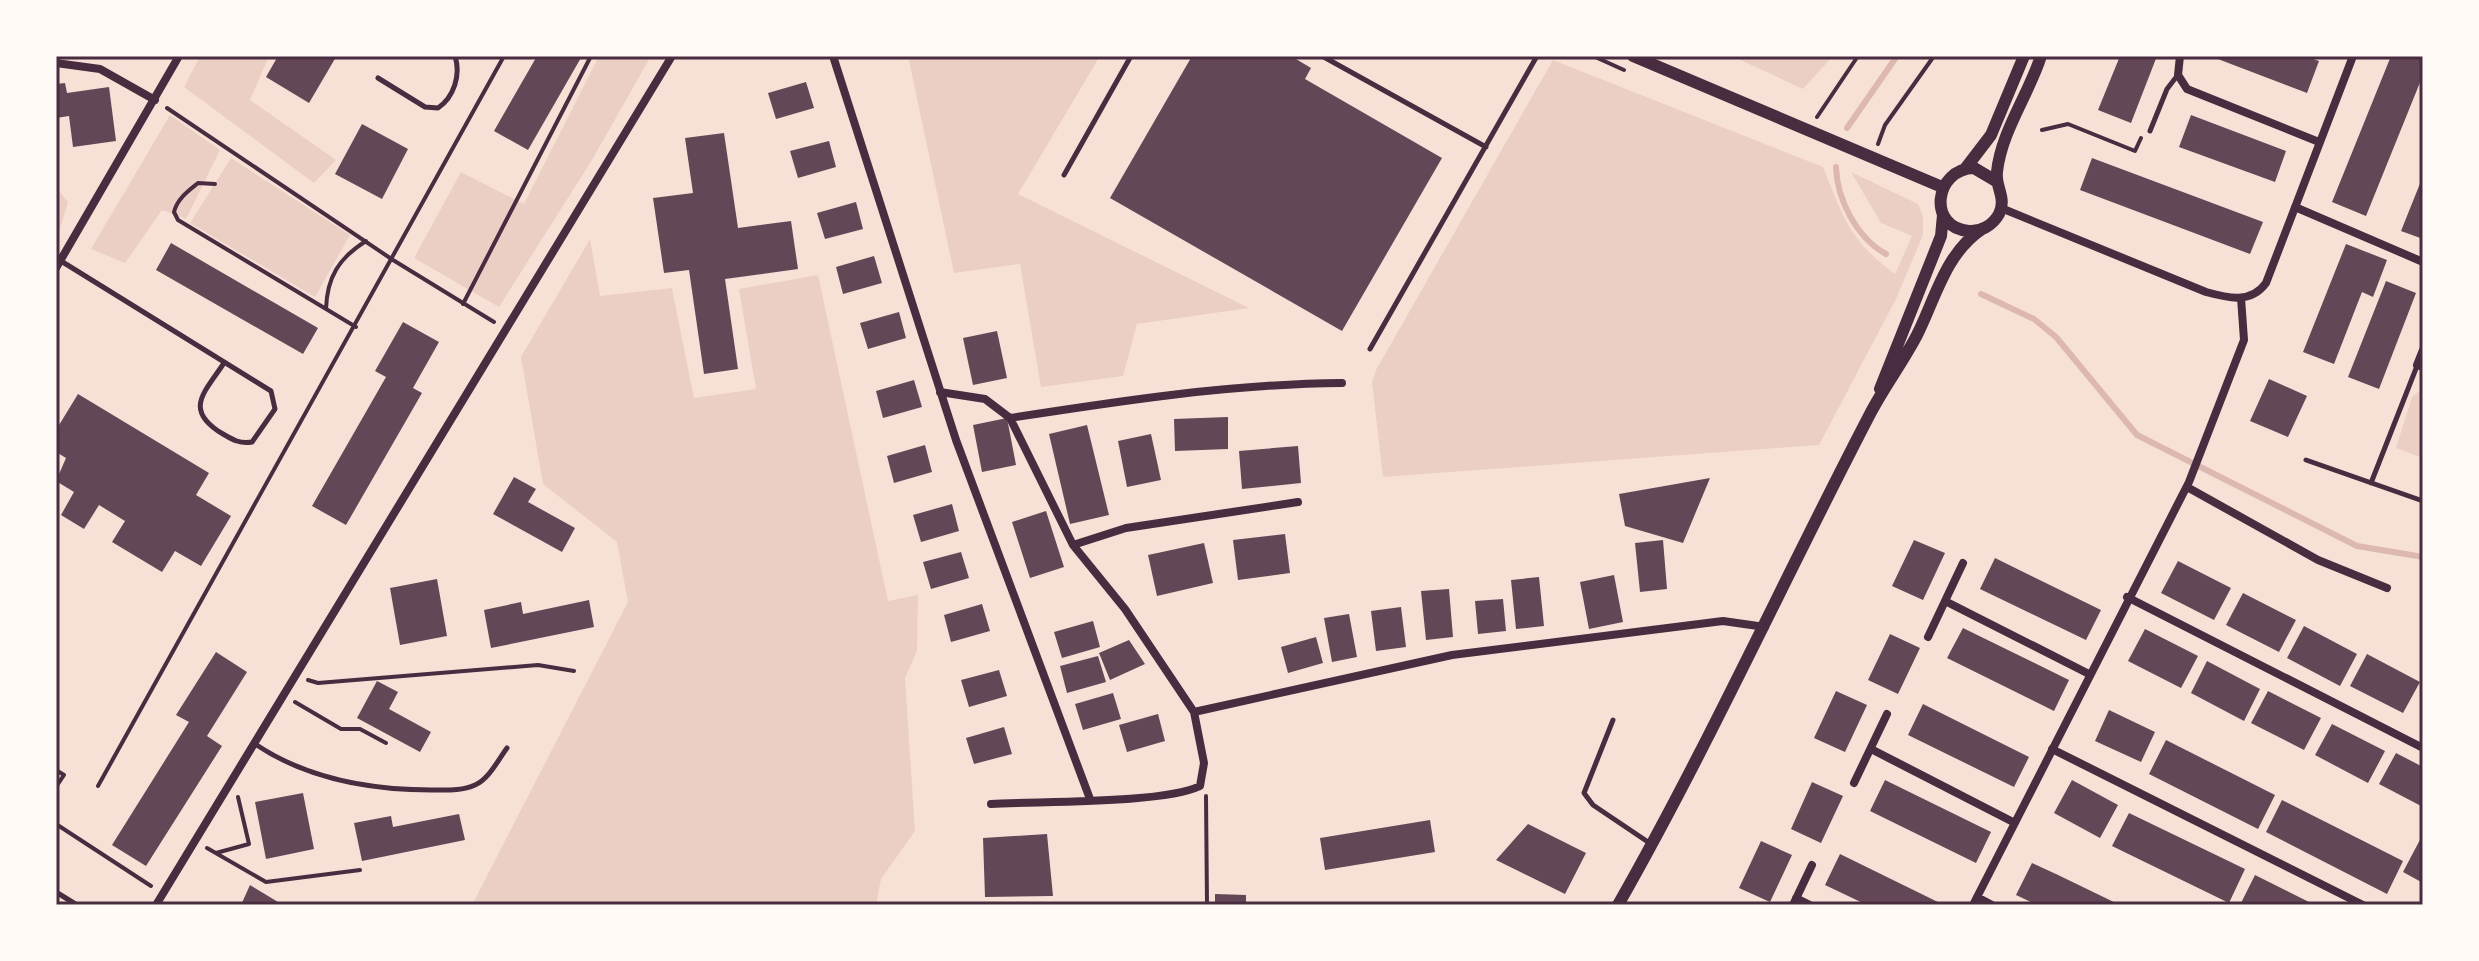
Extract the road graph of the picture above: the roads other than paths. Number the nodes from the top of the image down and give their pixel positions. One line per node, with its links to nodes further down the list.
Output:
1 (179, 56): 16 (street)
2 (455, 56): 15 (lane)
3 (672, 56): 55 (street)
4 (833, 56): 36 (street)
5 (1131, 56): 21 (lane)
6 (1322, 56): 19 (lane)
7 (1537, 56): 19 (lane)
8 (1633, 56): 23 (street)
9 (2024, 56): 20 (street)
10 (2041, 56): 22 (street)
11 (2180, 56): 14 (street)
12 (2353, 56): 18 (street)
13 (56, 63): 16 (street)
14 (2178, 75): 17 (lane); 18 (street)
15 (378, 78)
16 (155, 100): 28 (street)
17 (2150, 131)
18 (2319, 142): 24 (street)
19 (1486, 147): 31 (lane)
20 (1965, 169): 22 (street); 23 (street)
21 (1064, 175)
22 (1996, 181): 25 (street)
23 (1942, 187): 26 (street)
24 (2295, 207): 29 (street); 30 (street)
25 (2001, 208): 27 (street); 30 (street)
26 (1943, 215): 27 (street); 37 (street)
27 (1982, 229): 37 (street)
28 (57, 262): 33 (lane)
29 (2423, 262)
30 (2241, 298): 41 (street)
31 (1370, 349)
32 (2423, 350): 34 (street)
33 (224, 363): 33 (lane)
34 (2420, 366): 40 (lane)
35 (1342, 383): 38 (street)
36 (940, 392): 38 (street); 61 (street)
37 (1872, 411): 49 (street)
38 (1010, 418): 44 (street)
39 (2306, 460): 40 (lane)
40 (2371, 483): 42 (lane)
41 (2188, 485): 46 (street); 47 (street)
42 (2423, 501)
43 (1298, 502): 44 (street)
44 (1073, 545): 52 (street)
45 (1963, 563): 48 (street)
46 (2387, 588)
47 (2127, 597): 51 (street); 57 (street)
48 (1945, 601): 50 (street); 51 (street)
49 (1766, 627): 52 (street); 64 (street)
50 (1928, 637)
51 (2089, 674): 59 (street)
52 (1194, 712): 61 (street)
53 (1887, 714): 58 (street)
54 (1613, 720): 64 (lane)
55 (255, 744): 56 (lane); 70 (street)
56 (507, 748)
57 (2423, 748)
58 (1871, 749): 60 (street); 63 (street)
59 (2052, 749): 63 (street); 74 (street)
60 (1854, 783)
61 (1090, 799): 62 (street)
62 (991, 804)
63 (2015, 823): 67 (street)
64 (1652, 844): 71 (street)
65 (1812, 865): 68 (street)
66 (56, 892): 69 (lane)
67 (1975, 901): 73 (street)
68 (1795, 902): 72 (street)
69 (77, 905)
70 (156, 905)
71 (1618, 905)
72 (1810, 905)
73 (1992, 905)
74 (2363, 905)

